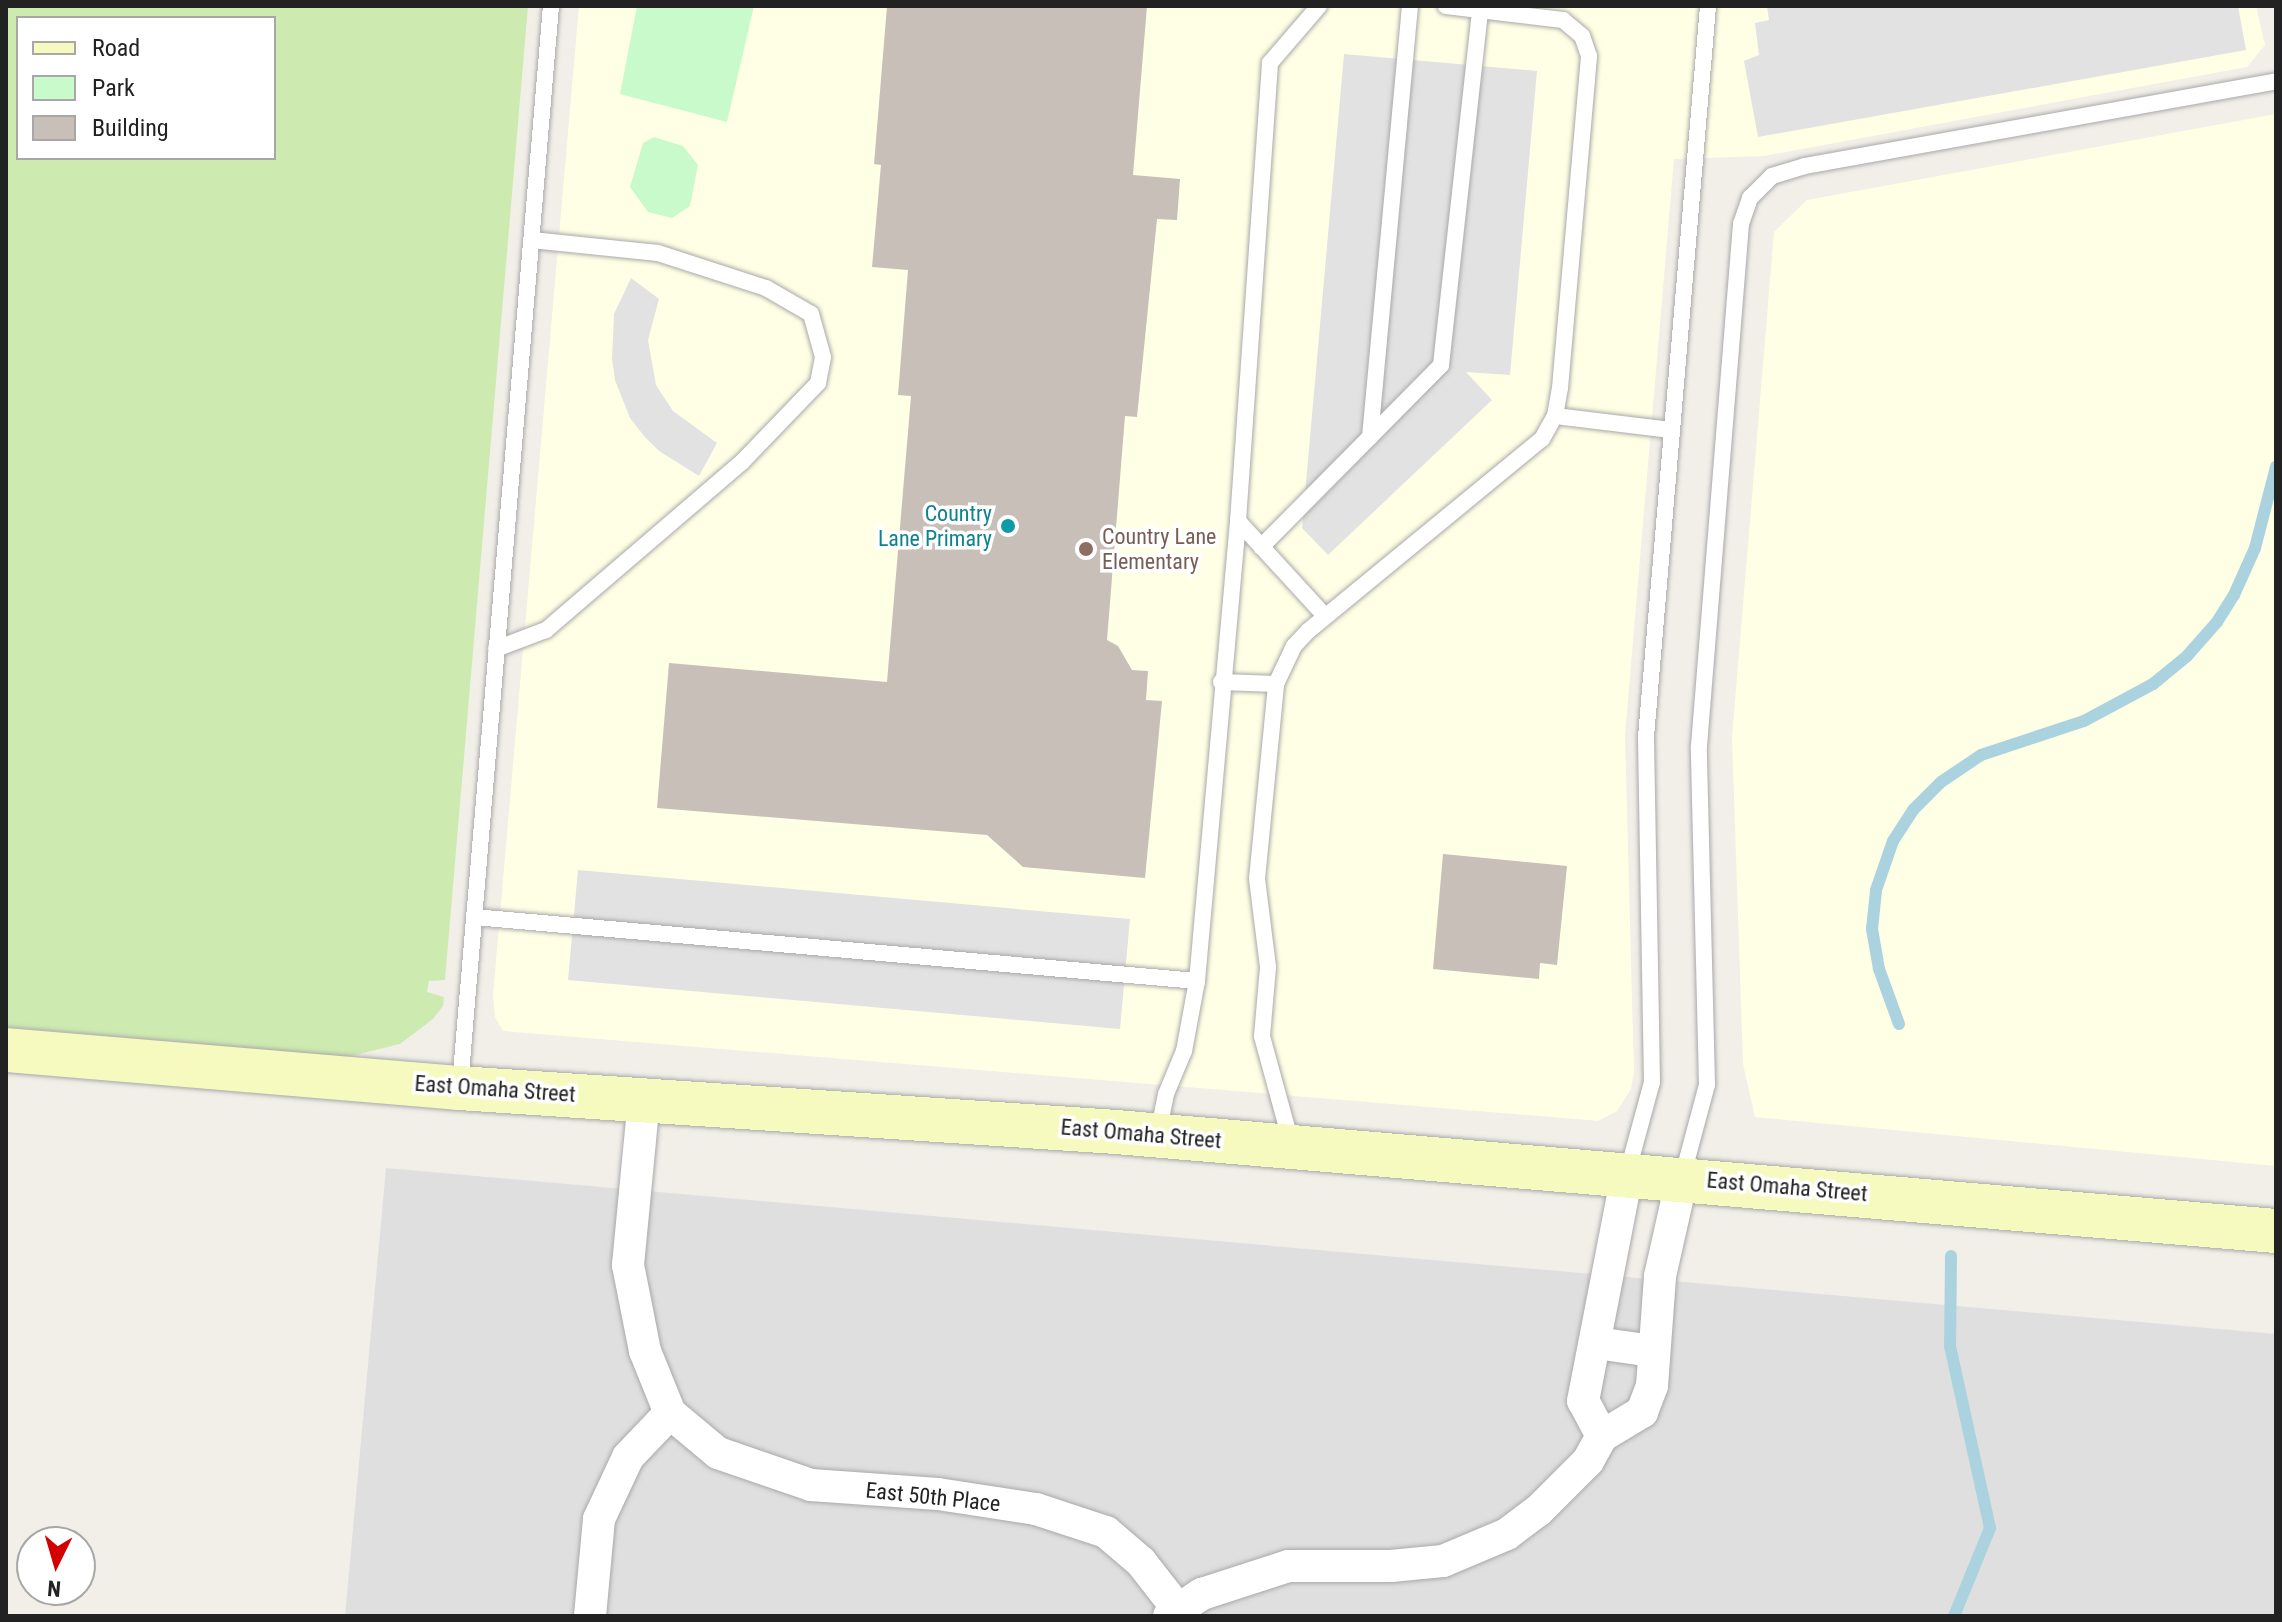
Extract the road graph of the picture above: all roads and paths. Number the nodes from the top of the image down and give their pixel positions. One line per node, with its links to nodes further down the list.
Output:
1 (551, 6): 8 (lane)
2 (1319, 6): 12 (lane)
3 (1410, 6): 11 (lane)
4 (1446, 6): 6 (lane)
5 (1708, 6): 10 (lane)
6 (1480, 10): 9 (lane); 11 (lane)
7 (2276, 81): 26 (lane)
8 (532, 240): 15 (lane); 15 (lane)
9 (1555, 416): 10 (lane); 14 (lane)
10 (1671, 430): 25 (lane)
11 (1370, 437): 13 (lane)
12 (1238, 521): 13 (lane); 16 (lane)
13 (1261, 547): 14 (lane)
14 (1325, 616): 17 (lane)
15 (496, 649): 18 (lane)
16 (1221, 682): 17 (lane); 19 (lane)
17 (1276, 684): 24 (lane)
18 (474, 917): 19 (lane); 21 (lane)
19 (1197, 981): 23 (lane)
20 (6, 1050): 21 (main road, East Omaha Street)
21 (459, 1088): 22 (main road, East Omaha Street)
22 (644, 1099): 23 (main road, East Omaha Street); 30 (street)
23 (1157, 1135): 24 (main road, East Omaha Street)
24 (1292, 1147): 25 (main road, East Omaha Street)
25 (1627, 1174): 26 (main road, East Omaha Street); 28 (street)
26 (1682, 1178): 27 (main road, East Omaha Street); 29 (street)
27 (2276, 1231)
28 (1596, 1343): 29 (street); 31 (street)
29 (1653, 1351): 31 (street)
30 (670, 1413): 32 (street, East 50th Place); 33 (street)
31 (1602, 1436): 32 (street)
32 (1173, 1612)
33 (590, 1616)

